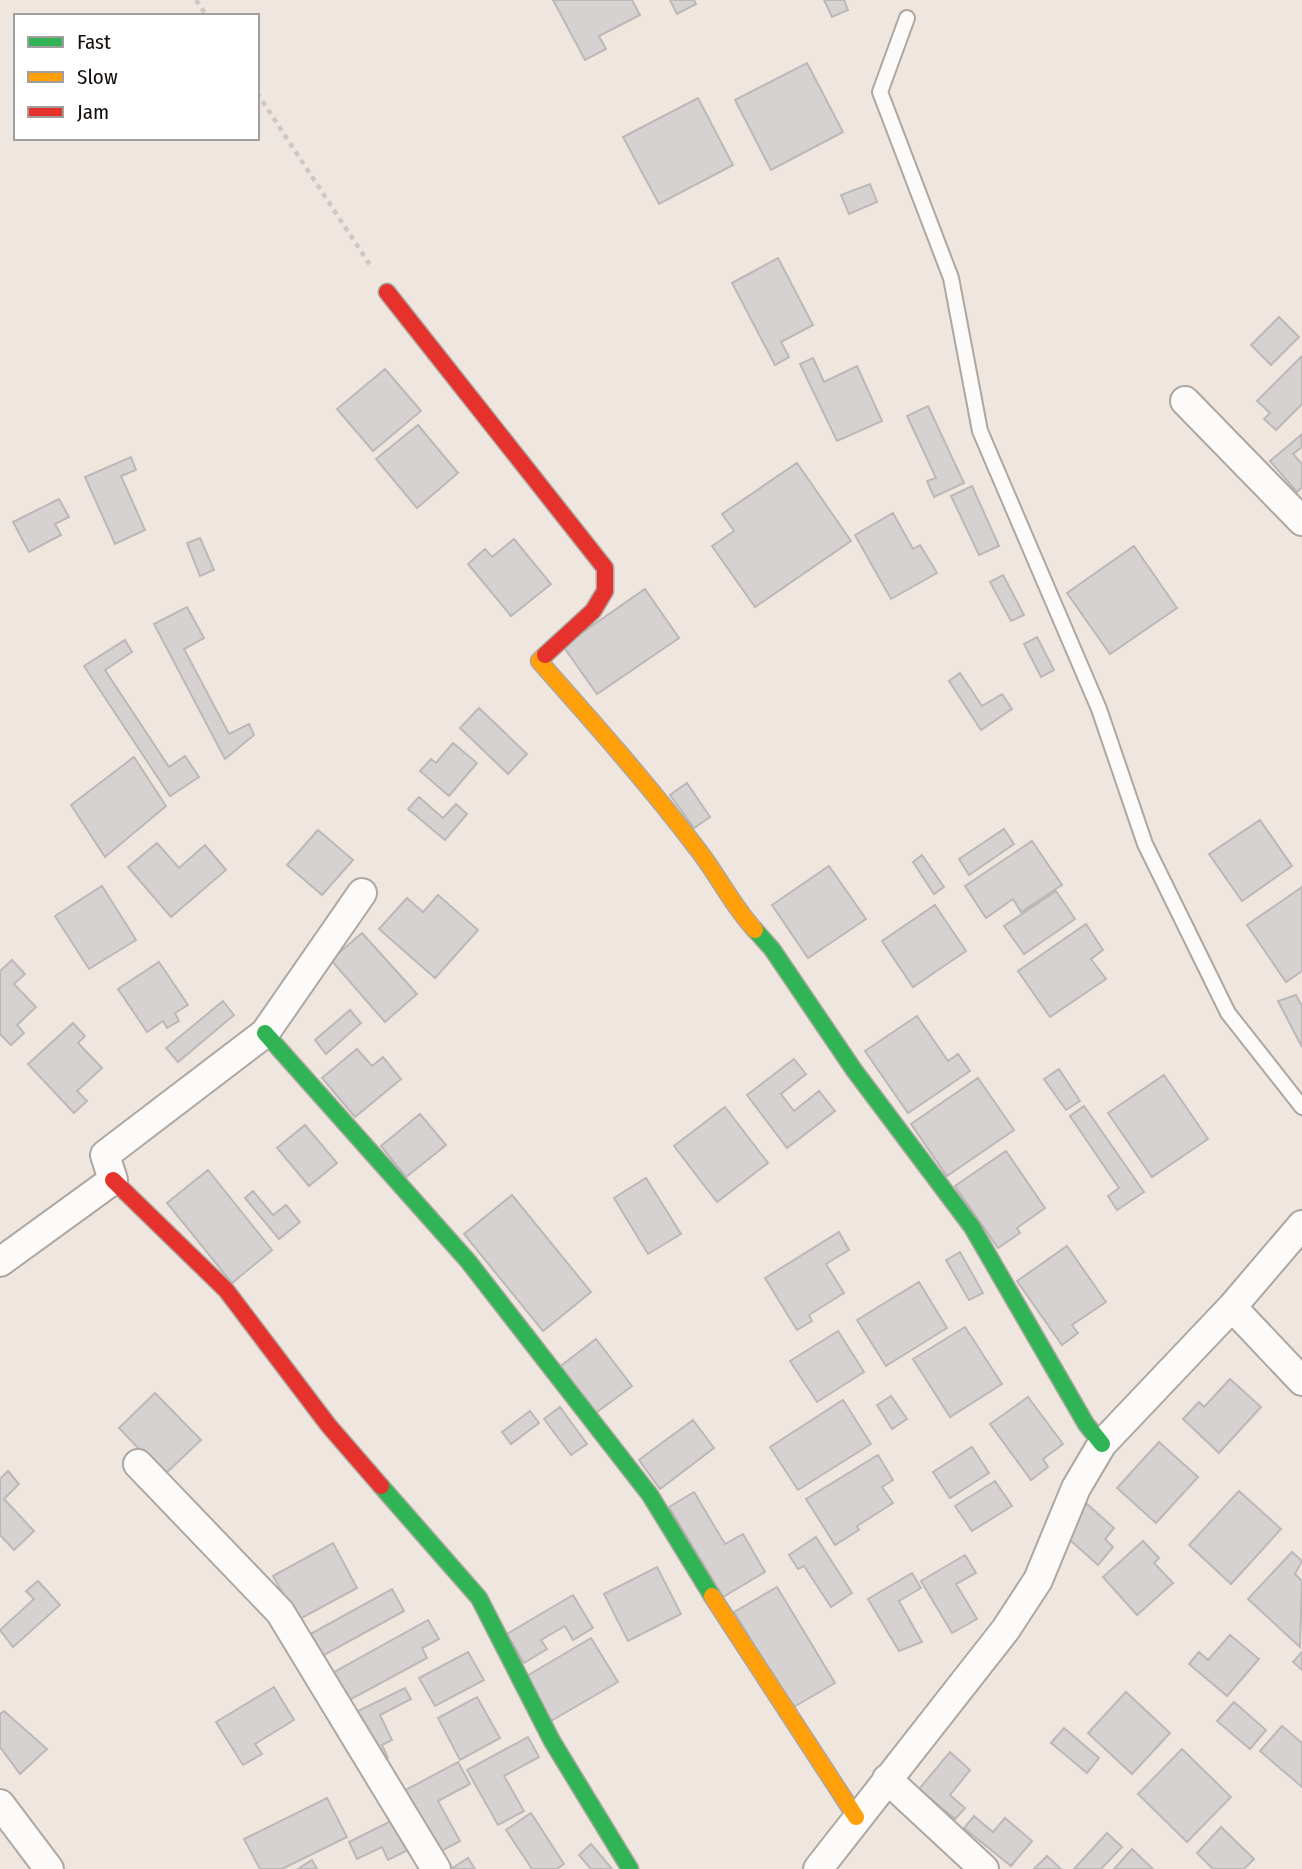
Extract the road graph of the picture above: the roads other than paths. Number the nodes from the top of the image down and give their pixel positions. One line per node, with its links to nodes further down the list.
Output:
1 (907, 18): 7 (lane)
2 (387, 292): 13 (street)
3 (1185, 401): 4 (street)
4 (1302, 521)
5 (362, 892): 6 (street)
6 (265, 1033): 8 (street); 17 (street)
7 (1302, 1107)
8 (113, 1180): 10 (street); 20 (street)
9 (1302, 1225): 11 (street)
10 (0, 1262)
11 (1232, 1307): 12 (street); 13 (street)
12 (1302, 1381)
13 (1102, 1444): 15 (street)
14 (138, 1464): 19 (street)
15 (887, 1779): 17 (street); 22 (street)
16 (0, 1804): 18 (street)
17 (856, 1817): 21 (street)
18 (49, 1869)
19 (436, 1869)
20 (631, 1869)
21 (818, 1869)
22 (984, 1869)

